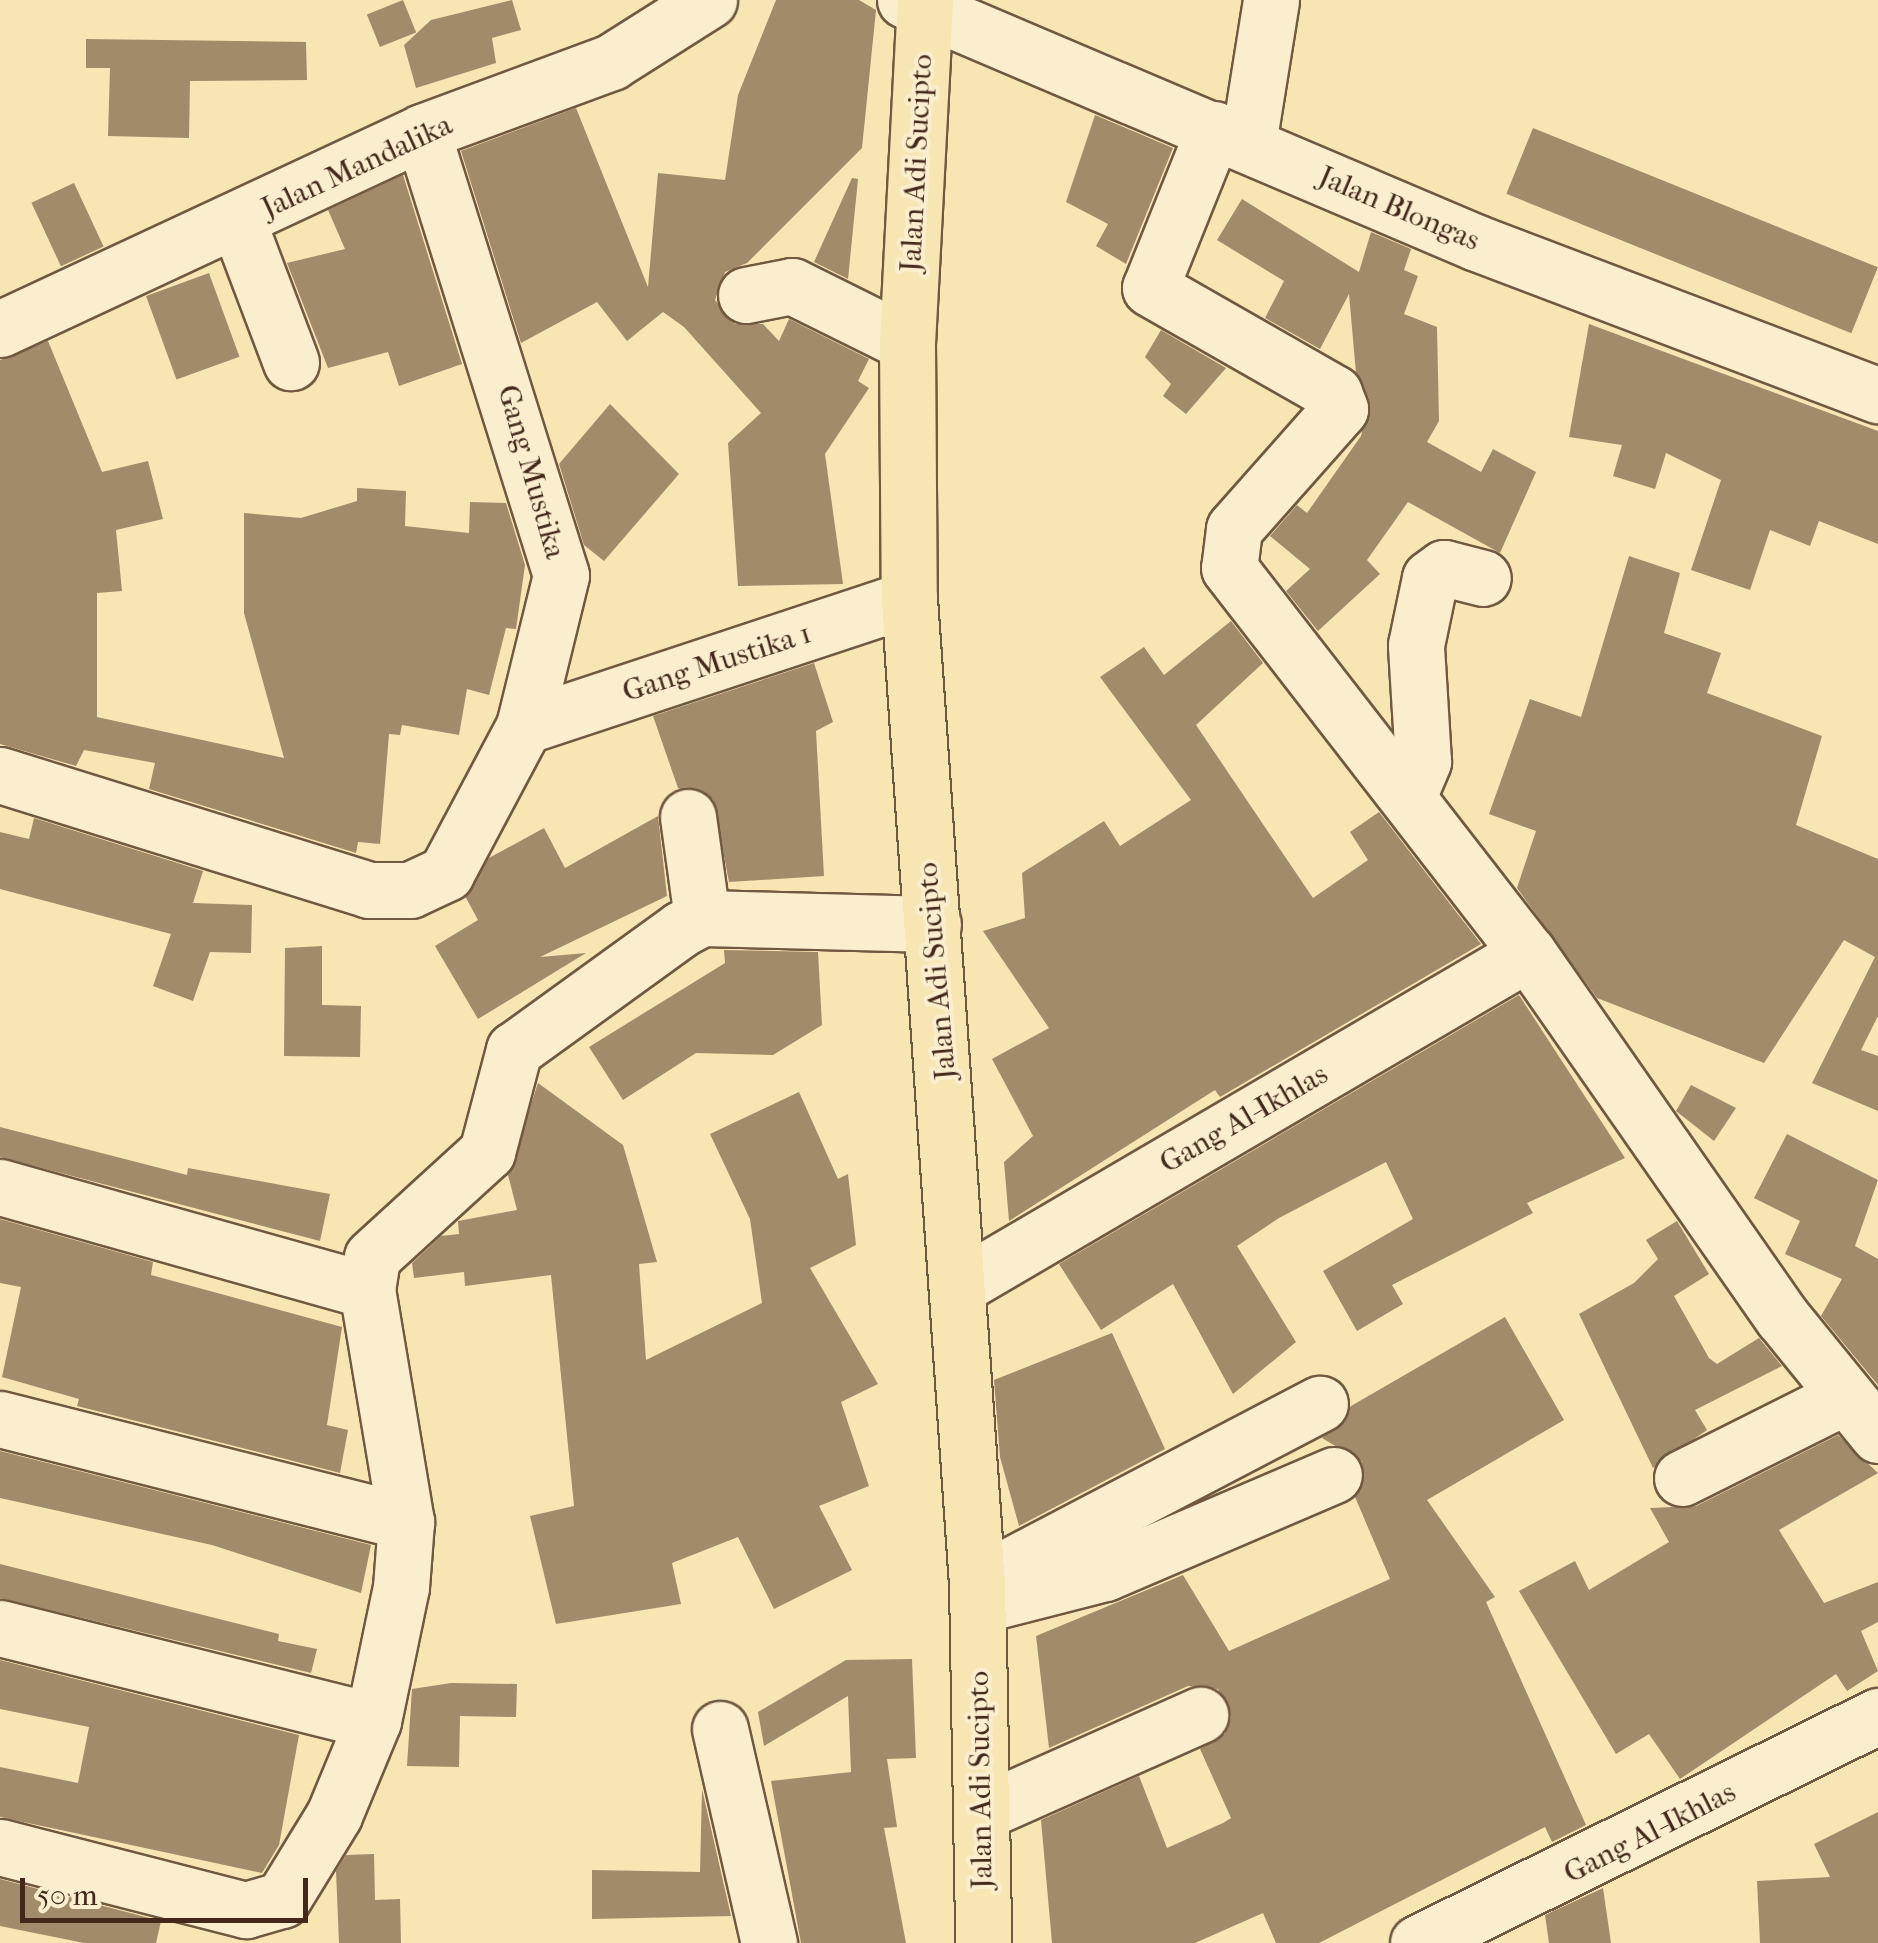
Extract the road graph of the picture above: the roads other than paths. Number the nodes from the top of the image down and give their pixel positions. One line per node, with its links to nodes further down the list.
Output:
1 (709, 0): 4 (street, Jalan Mandalika)
2 (1271, 0): 5 (street)
3 (919, 3): 5 (street, Jalan Blongas); 9 (highway, Jalan Adi Sucipto)
4 (422, 132): 6 (street, Jalan Mandalika); 14 (street, Gang Mustika)
5 (1231, 136): 11 (street, Jalan Blongas); 16 (street)
6 (238, 222): 8 (street, Jalan Mandalika); 10 (street)
7 (746, 295): 9 (street)
8 (0, 329)
9 (908, 342): 13 (highway, Jalan Adi Sucipto)
10 (290, 362)
11 (1878, 395)
12 (1483, 578): 16 (street)
13 (909, 599): 14 (street, Gang Mustika 1); 19 (highway, Jalan Adi Sucipto)
14 (524, 726): 15 (street, Gang Mustika)
15 (0, 775)
16 (1408, 796): 20 (street)
17 (688, 818): 18 (street)
18 (702, 918): 19 (street); 23 (street)
19 (933, 924): 22 (highway, Jalan Adi Sucipto)
20 (1528, 953): 22 (street, Gang Al-Ikhlas); 25 (street)
21 (0, 1188): 23 (street)
22 (961, 1285): 30 (highway, Jalan Adi Sucipto)
23 (367, 1290): 29 (street)
24 (1320, 1404): 30 (street)
25 (1862, 1415): 28 (street)
26 (0, 1419): 29 (street)
27 (1334, 1475): 30 (street)
28 (1682, 1478)
29 (406, 1522): 34 (street)
30 (978, 1594): 36 (highway, Jalan Adi Sucipto)
31 (0, 1628): 34 (street)
32 (1200, 1715): 36 (street)
33 (1878, 1716): 40 (street, Gang Al-Ikhlas)
34 (372, 1721): 37 (street)
35 (720, 1729): 38 (street)
36 (982, 1812): 39 (highway, Jalan Adi Sucipto)
37 (0, 1847)
38 (769, 1943)
39 (983, 1943)
40 (1418, 1943)

